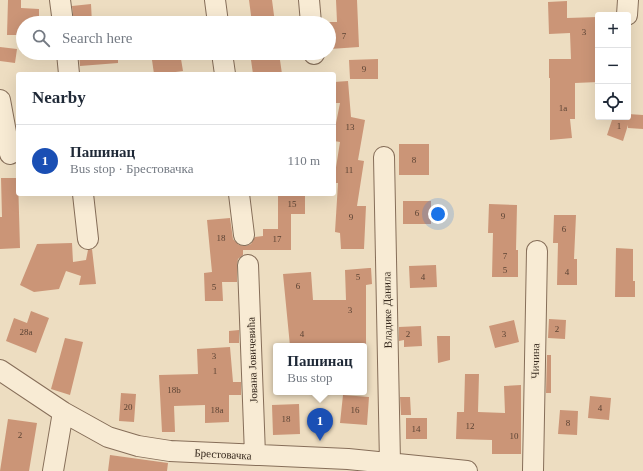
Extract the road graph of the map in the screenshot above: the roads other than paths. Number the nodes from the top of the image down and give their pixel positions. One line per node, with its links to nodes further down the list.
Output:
1 (60, 0): 6 (street)
2 (215, 0): 7 (street)
3 (309, 0): 8 (street)
4 (628, 0): 5 (street)
5 (627, 12)
6 (62, 16)
7 (217, 16)
8 (310, 16)
9 (68, 60): 11 (street)
10 (223, 60): 12 (street)
11 (69, 72)
12 (225, 72)
13 (0, 100): 14 (street)
14 (10, 154)
15 (384, 157): 25 (street, Владике Данила)
16 (83, 196): 19 (street)
17 (240, 196): 18 (street)
18 (244, 235)
19 (88, 239)
20 (536, 251): 29 (street, Чичина)
21 (248, 265): 24 (street, Јована Јовичевића)
22 (0, 370): 23 (street, Брестовачка)
23 (63, 412): 24 (street, Брестовачка); 27 (street)
24 (255, 455): 26 (street, Брестовачка)
25 (390, 463): 26 (street, Брестовачка); 28 (street, Брестовачка)
26 (348, 465)
27 (53, 471)
28 (467, 471)
29 (533, 471)

